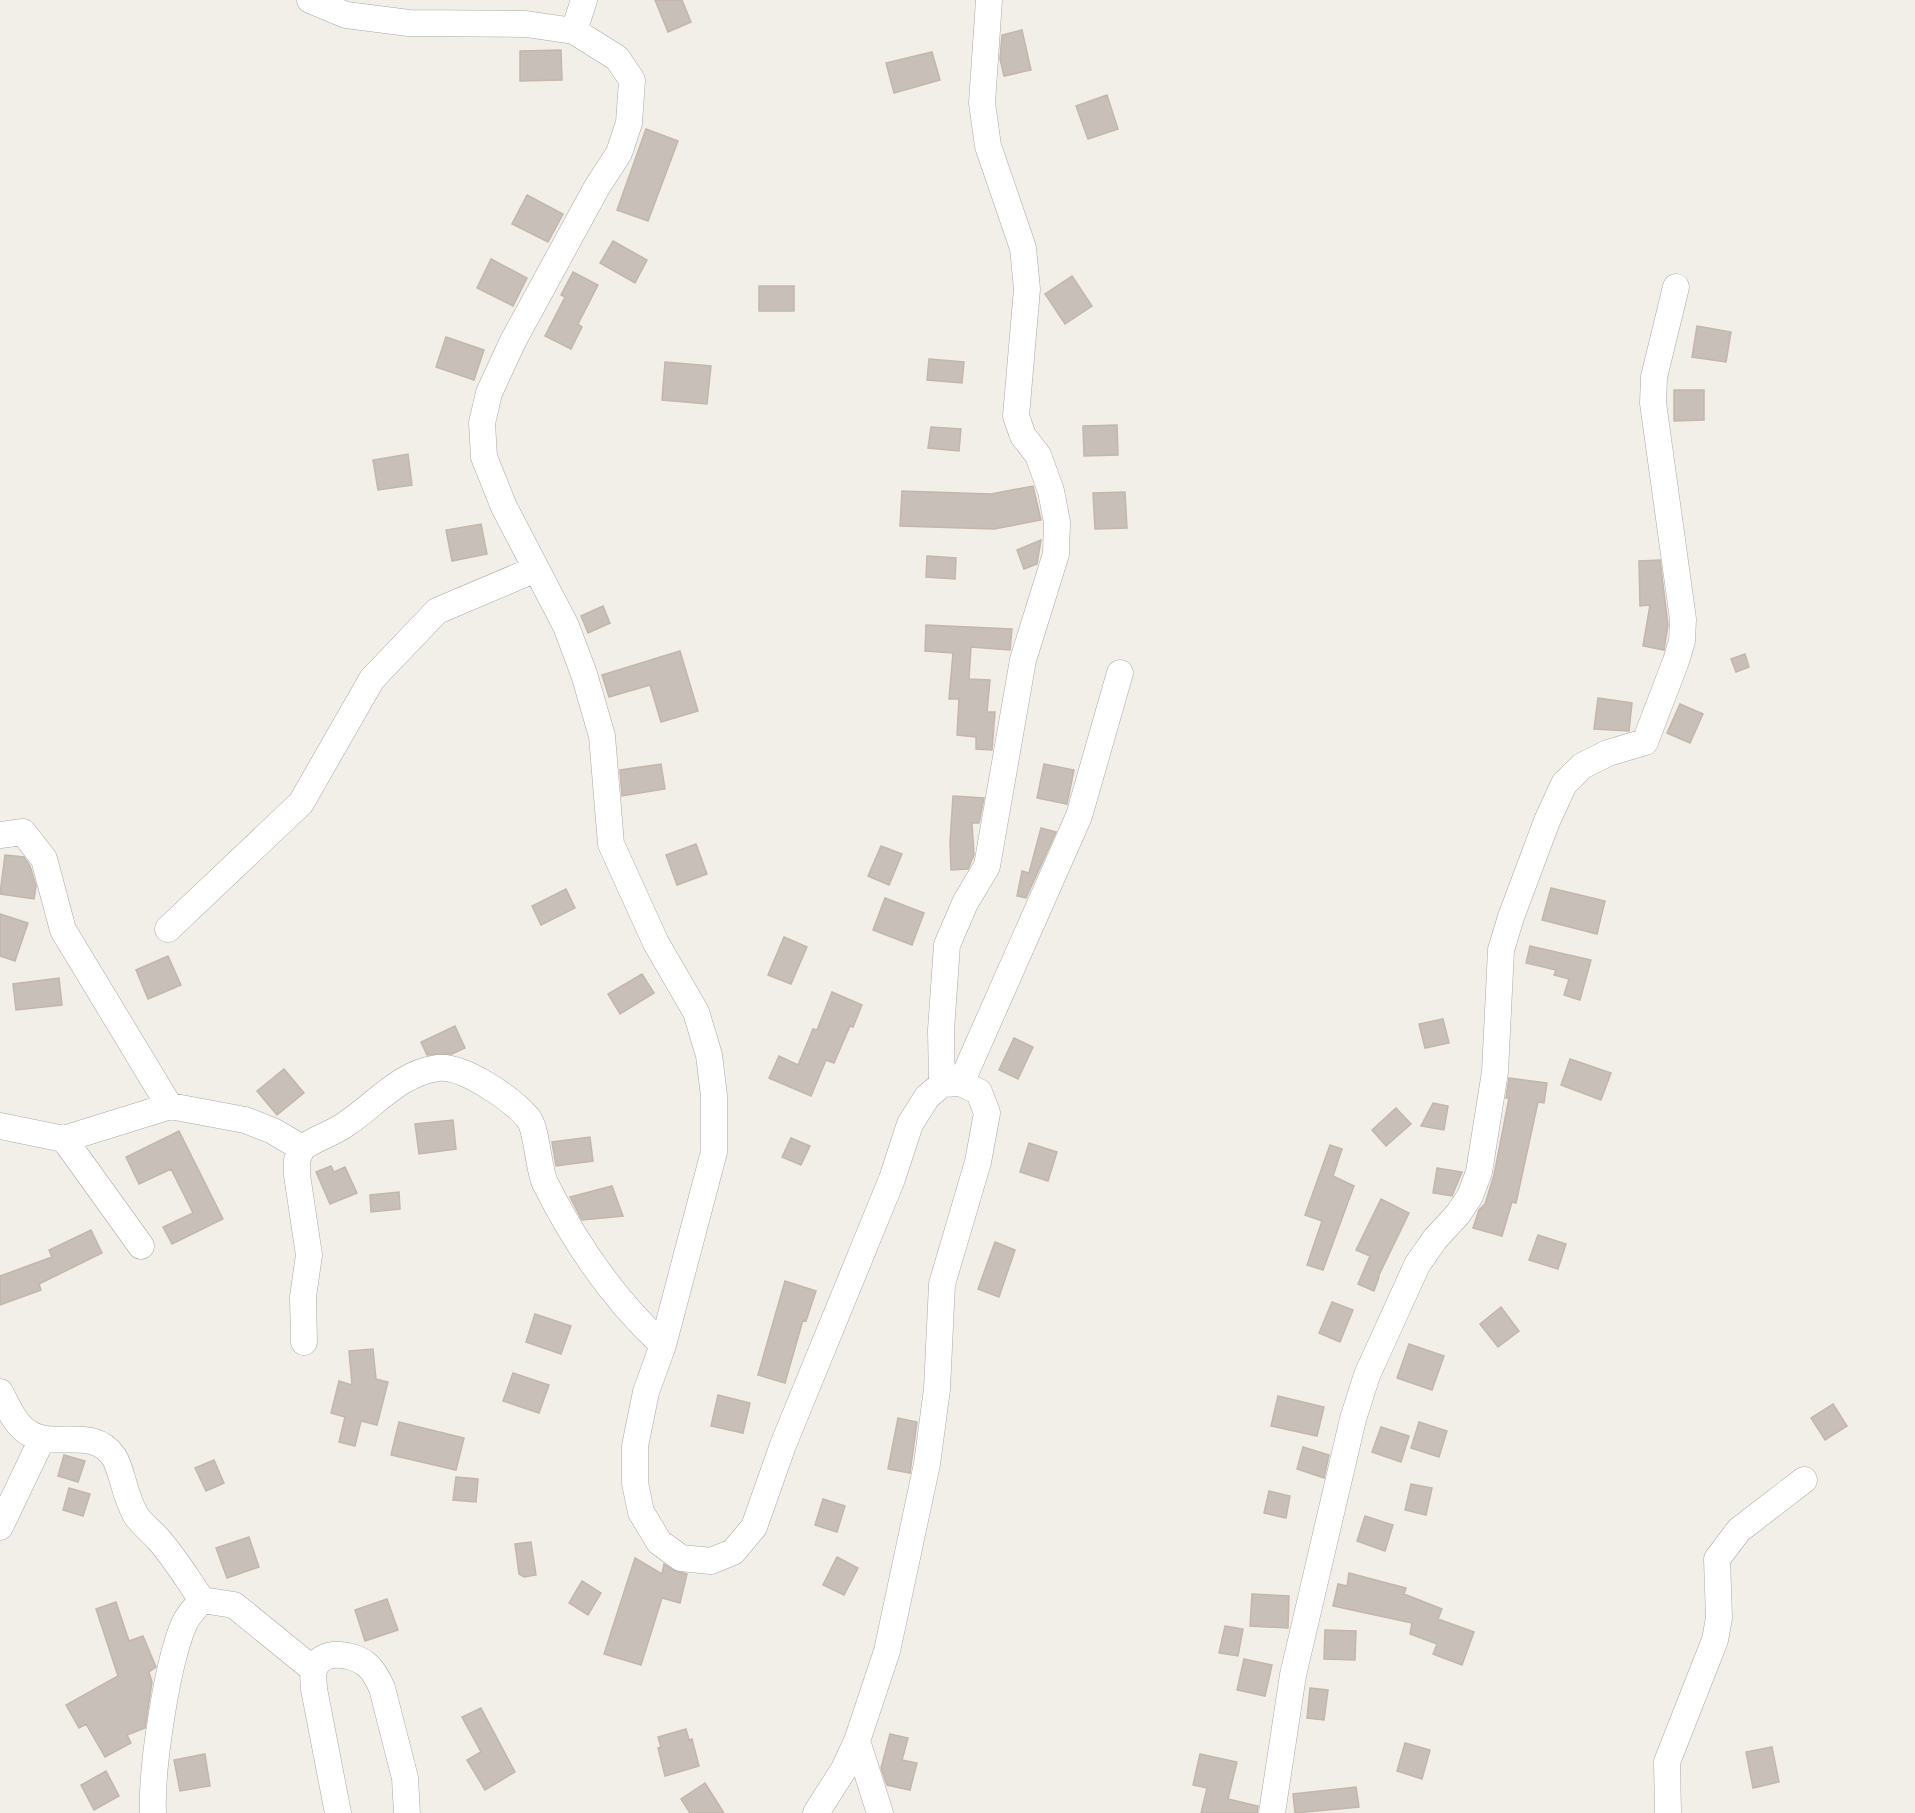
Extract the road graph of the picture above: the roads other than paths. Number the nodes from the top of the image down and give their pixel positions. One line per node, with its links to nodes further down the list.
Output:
1 (310, 0): 4 (street)
2 (584, 0): 4 (street)
3 (989, 0): 10 (street)
4 (574, 31): 6 (street)
5 (1676, 288): 30 (street)
6 (536, 569): 9 (street); 17 (street)
7 (1120, 673): 10 (street)
8 (0, 835): 11 (street)
9 (168, 929)
10 (951, 1083): 17 (street); 24 (street)
11 (170, 1107): 13 (street); 14 (street)
12 (0, 1126): 13 (street)
13 (64, 1138): 15 (street)
14 (302, 1148): 16 (street); 17 (street)
15 (141, 1246)
16 (304, 1342)
17 (663, 1345)
18 (0, 1392): 19 (street)
19 (42, 1439): 21 (street); 22 (street)
20 (1804, 1480): 31 (street)
21 (0, 1527)
22 (202, 1600): 23 (street); 25 (street)
23 (314, 1670): 26 (street); 27 (street)
24 (857, 1740): 28 (street); 29 (street)
25 (153, 1813)
26 (338, 1813)
27 (407, 1813)
28 (816, 1813)
29 (880, 1813)
30 (1272, 1813)
31 (1668, 1813)

